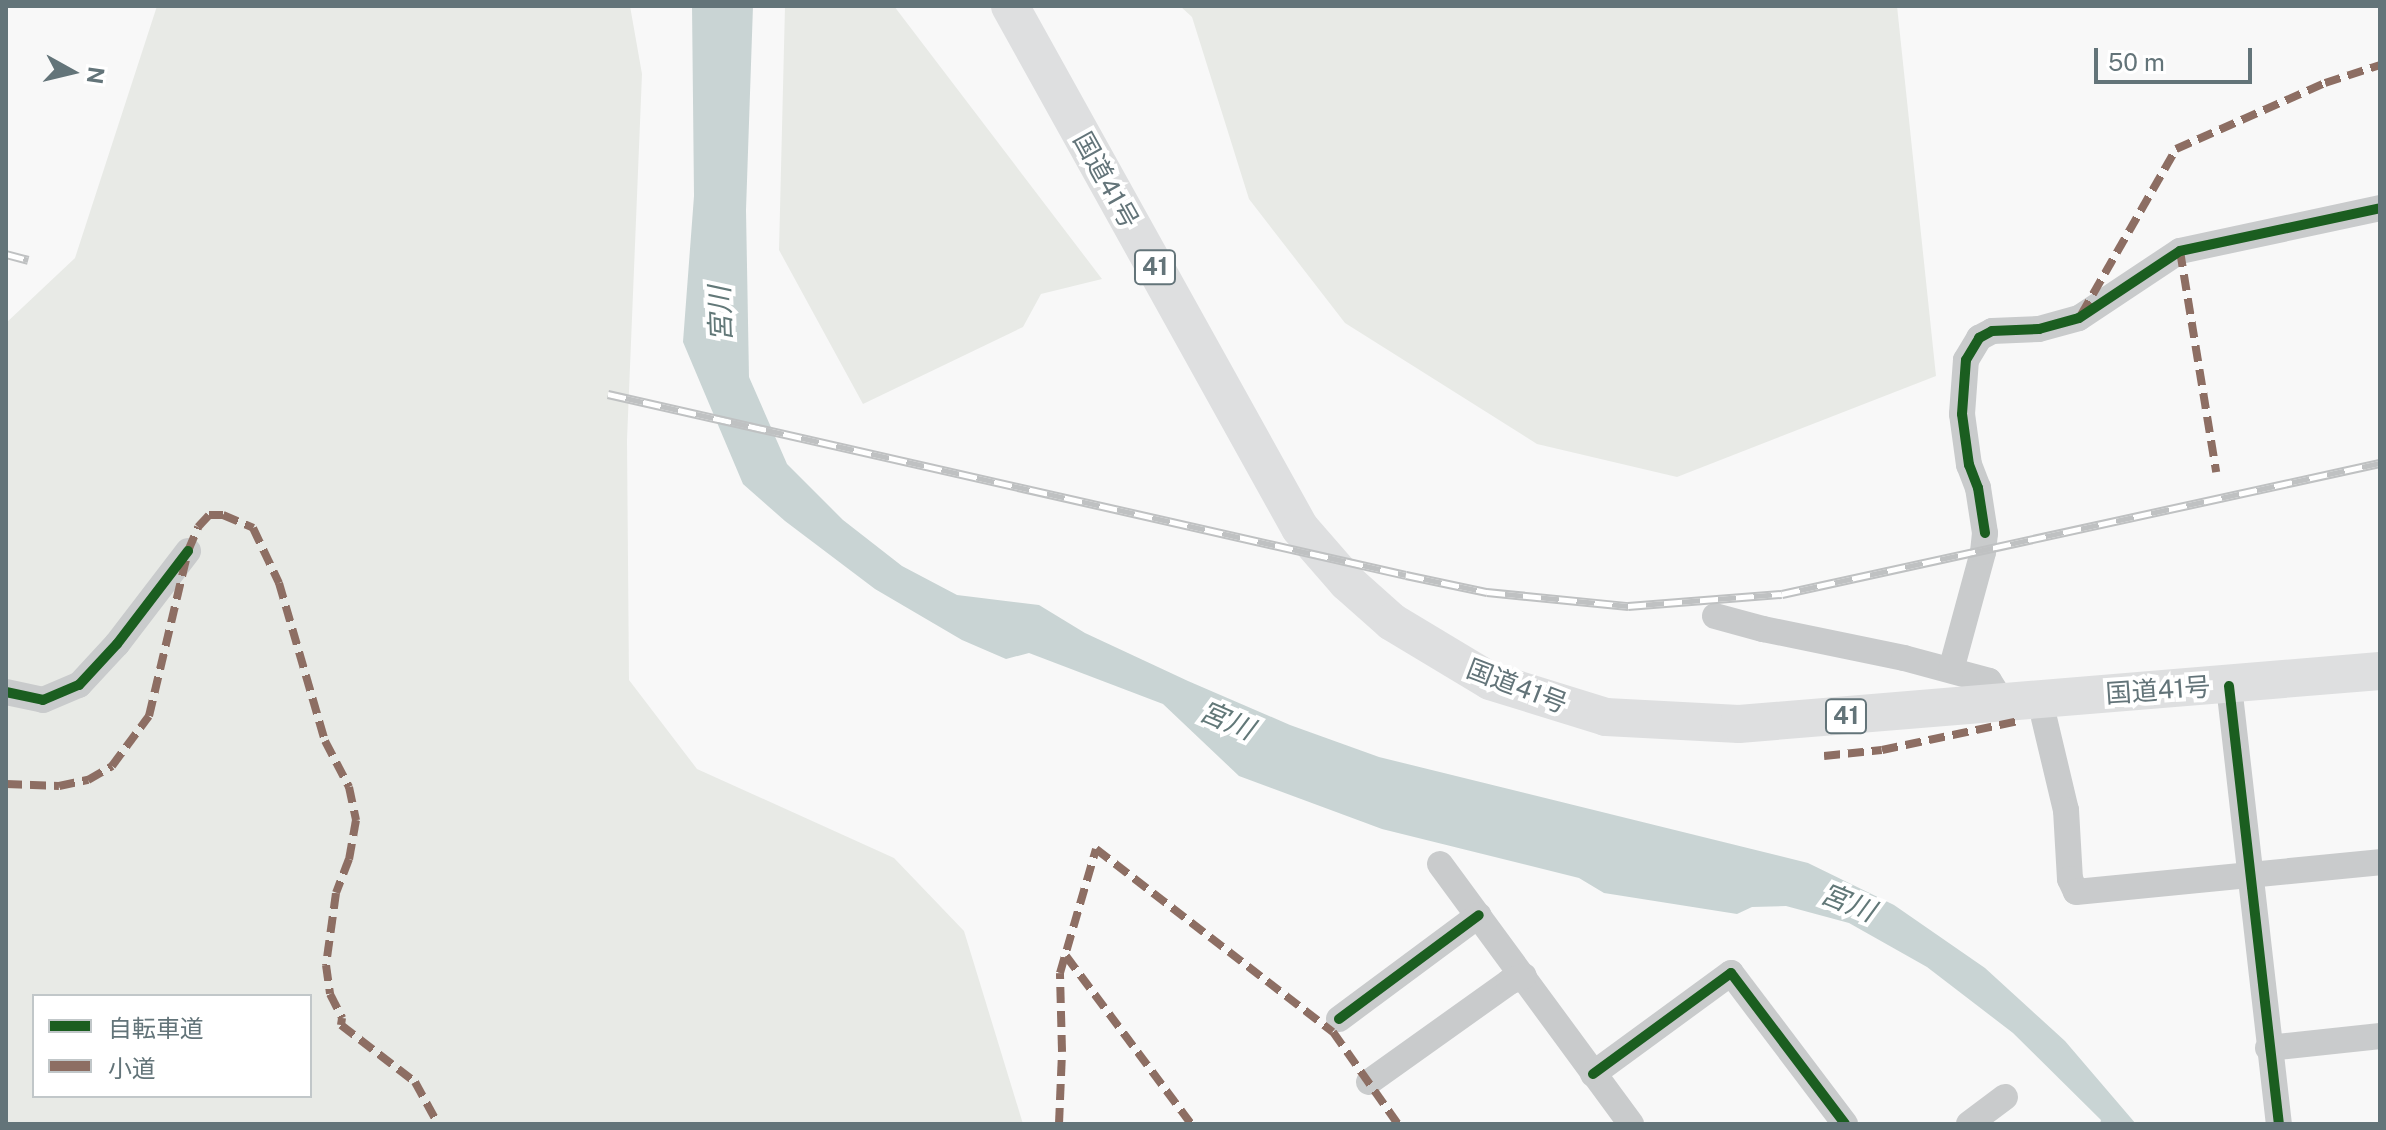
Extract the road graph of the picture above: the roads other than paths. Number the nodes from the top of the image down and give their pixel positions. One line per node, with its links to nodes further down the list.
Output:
1 (1010, 6): 9 (highway, 国道41号 / 41)
2 (2380, 208): 5 (street)
3 (188, 551): 8 (street)
4 (1715, 616): 5 (street)
5 (1951, 670): 9 (street)
6 (2380, 671): 7 (highway, 国道41号 / 41)
7 (2229, 686): 9 (highway, 国道41号 / 41); 13 (street)
8 (6, 692)
9 (2002, 702)
10 (2044, 718): 13 (street)
11 (2380, 862): 13 (street)
12 (1440, 864): 14 (street)
13 (2250, 874): 18 (street)
14 (1479, 915): 15 (street); 16 (street)
15 (1524, 976): 19 (street); 20 (street)
16 (1339, 1019)
17 (2380, 1036): 18 (street)
18 (2268, 1048): 25 (street)
19 (1593, 1074): 22 (street); 23 (street)
20 (1369, 1082)
21 (2005, 1097): 24 (street)
22 (1631, 1124)
23 (1845, 1124)
24 (1969, 1124)
25 (2279, 1124)

